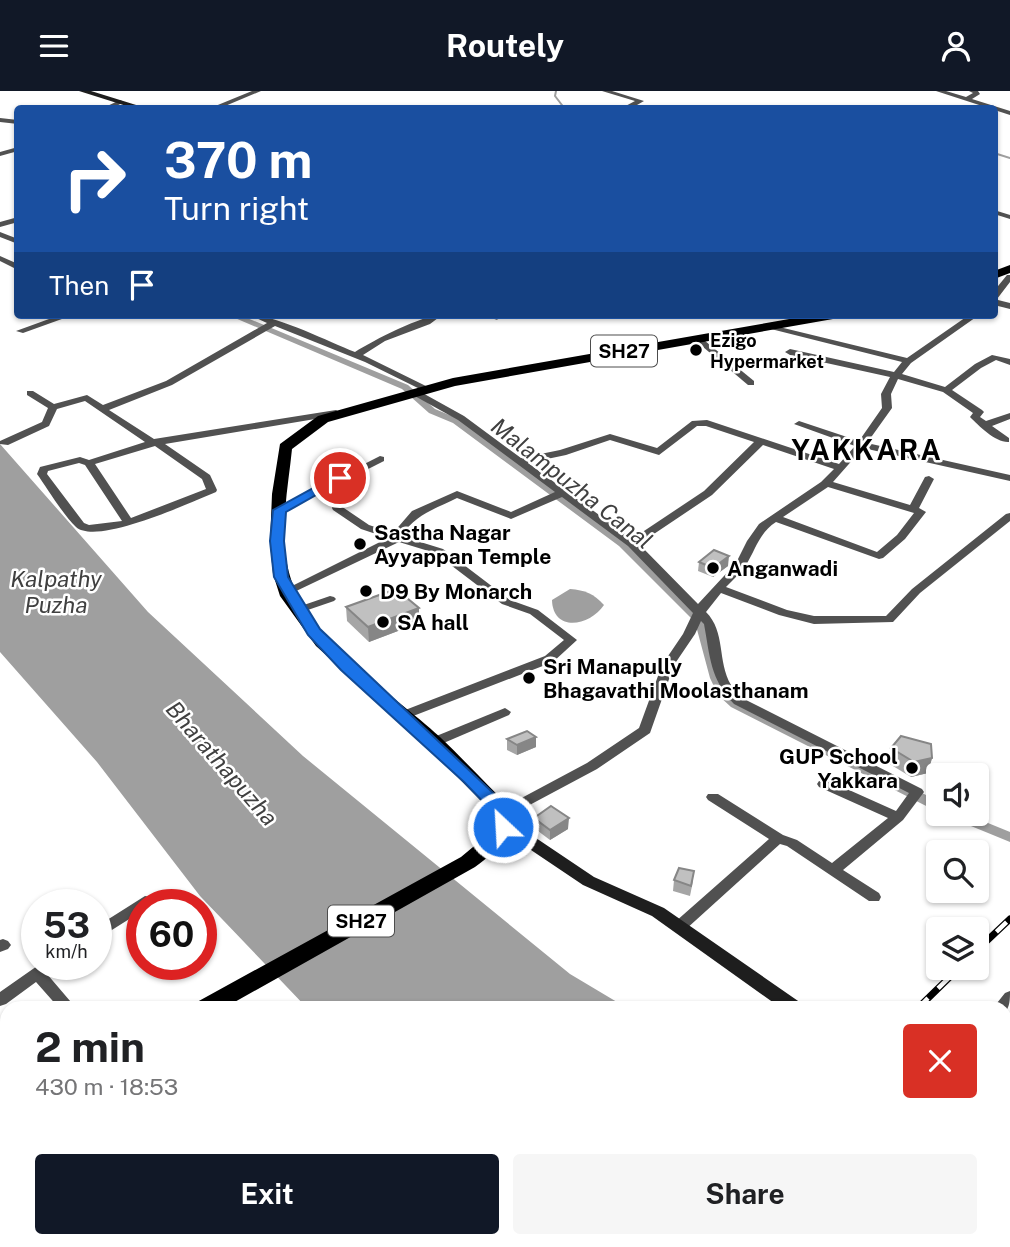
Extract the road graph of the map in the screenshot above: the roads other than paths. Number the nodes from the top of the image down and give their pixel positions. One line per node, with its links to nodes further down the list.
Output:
1 (83, 91): 7 (street)
2 (258, 91): 10 (street)
3 (606, 91): 11 (street)
4 (939, 91): 6 (street)
5 (972, 91): 6 (street)
6 (967, 99): 12 (street)
7 (120, 102): 8 (street); 9 (street)
8 (113, 105)
9 (131, 105)
10 (221, 105)
11 (632, 105)
12 (985, 105)
13 (1010, 273): 14 (street)
14 (998, 292)
15 (57, 319): 22 (street)
16 (267, 319): 20 (street)
17 (432, 319): 26 (street)
18 (810, 319): 21 (main road, SH27)
19 (969, 319): 28 (street)
20 (276, 322): 26 (street); 36 (street)
21 (770, 326): 23 (main road, SH27); 28 (street)
22 (20, 331)
23 (699, 339): 31 (street); 33 (main road, SH27)
24 (1010, 348): 27 (street)
25 (790, 352): 30 (street)
26 (356, 355): 33 (street)
27 (995, 357): 29 (street); 32 (street)
28 (908, 361): 30 (street)
29 (1010, 362)
30 (895, 375): 32 (street); 45 (street)
31 (751, 383)
32 (946, 390): 40 (street)
33 (417, 392): 37 (main road, SH27); 47 (street)
34 (30, 393): 35 (street)
35 (53, 407): 36 (street); 43 (street)
36 (102, 409): 44 (street)
37 (347, 411): 44 (street); 56 (main road, SH27)
38 (1010, 416): 40 (street)
39 (799, 424): 45 (street)
40 (985, 425): 41 (street)
41 (1005, 440)
42 (761, 442): 47 (street); 49 (street); 61 (street)
43 (4, 443)
44 (155, 443): 48 (street); 59 (street)
45 (861, 445): 49 (street); 50 (street)
46 (380, 459): 56 (street)
47 (520, 461): 53 (street)
48 (89, 463): 59 (street); 59 (street)
49 (841, 468): 52 (street)
50 (1010, 478)
51 (929, 479): 55 (street)
52 (827, 482): 55 (street); 58 (street)
53 (563, 493): 60 (street); 61 (street)
54 (337, 508): 60 (street)
55 (914, 509): 58 (street)
56 (279, 510): 63 (main road, SH27)
57 (1010, 516): 62 (street)
58 (775, 518): 62 (street)
59 (129, 523)
60 (396, 538): 63 (street); 68 (street)
61 (632, 544): 66 (street)
62 (720, 589): 66 (street)
63 (288, 591): 65 (main road, SH27)
64 (330, 599): 65 (street)
65 (299, 610): 68 (main road, SH27)
66 (697, 616): 72 (street); 73 (street)
67 (505, 712): 69 (street)
68 (404, 715): 69 (main road, SH27)
69 (434, 742): 73 (main road, SH27)
70 (824, 784): 72 (street)
71 (713, 797): 74 (street)
72 (898, 817): 75 (street)
73 (503, 820): 77 (street); 82 (main road, SH27)
74 (778, 838): 75 (street); 77 (street)
75 (833, 870): 76 (street)
76 (874, 897)
77 (680, 926): 83 (street)
78 (29, 980): 80 (street)
79 (43, 980): 81 (street)
80 (0, 1000)
81 (62, 1001)
82 (217, 1001)
83 (784, 1001)

